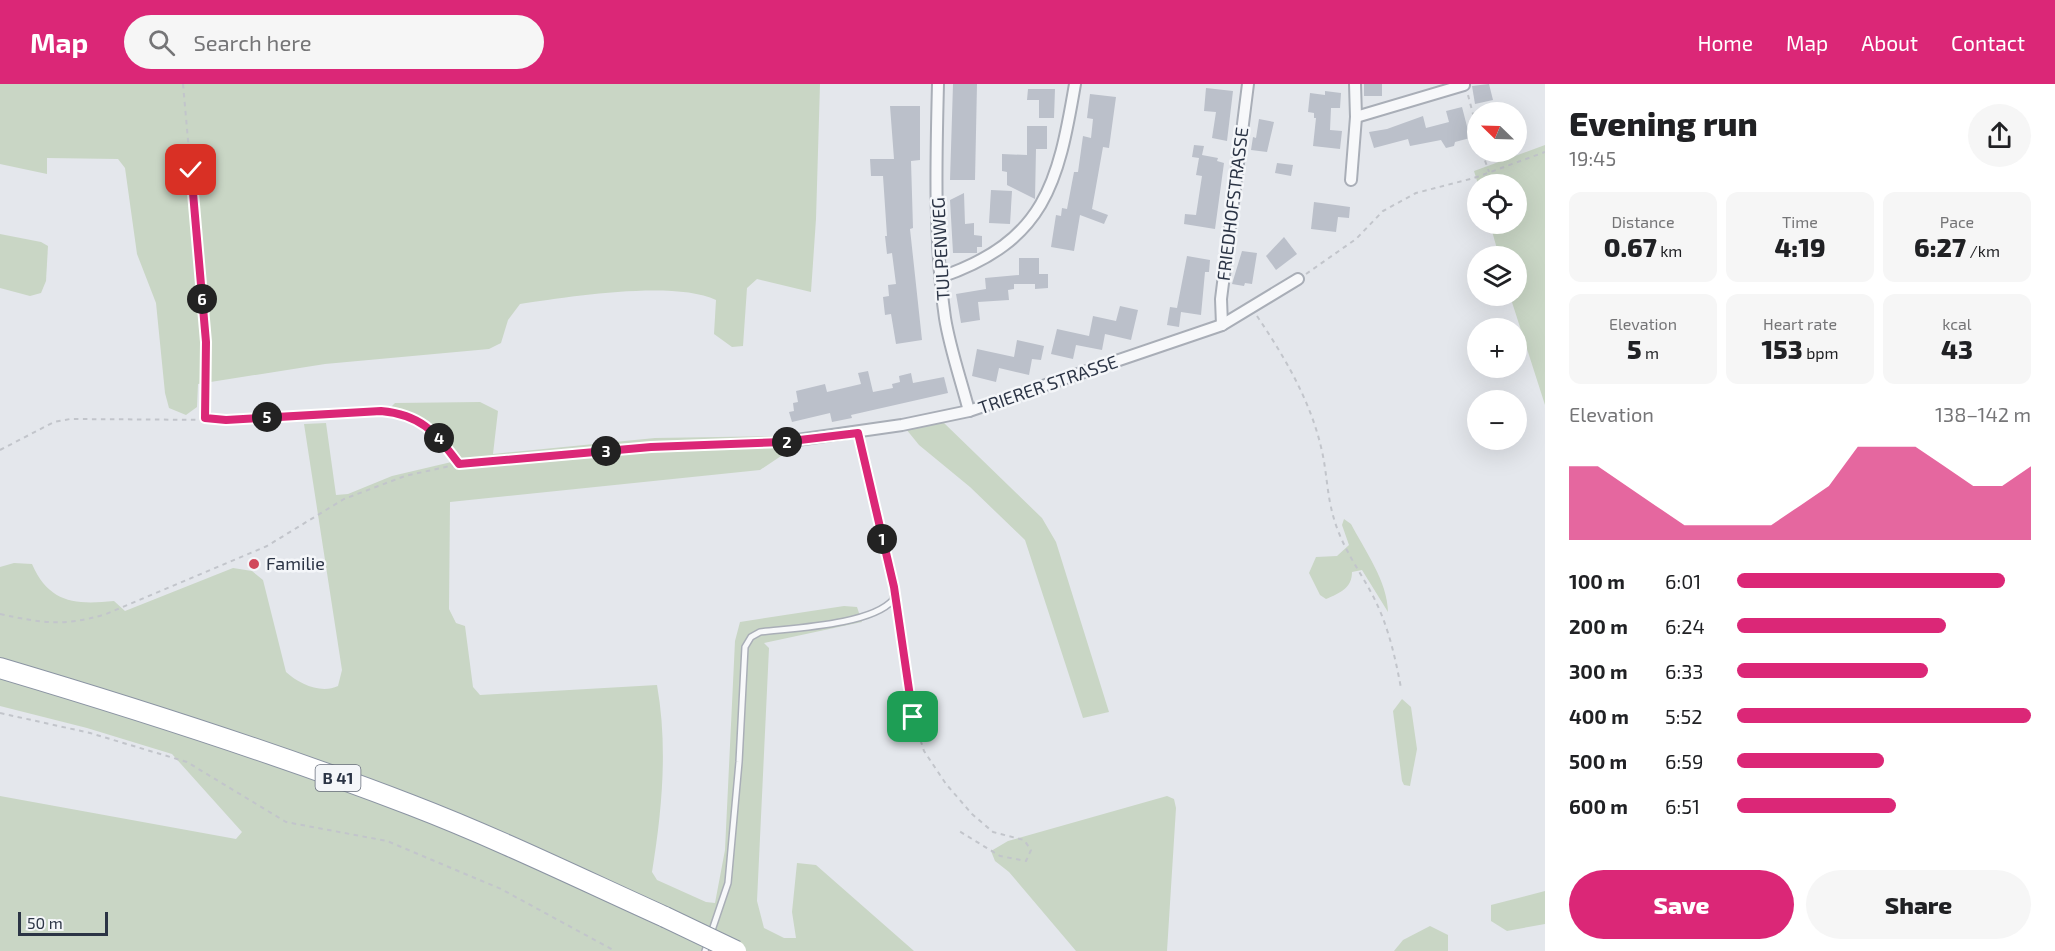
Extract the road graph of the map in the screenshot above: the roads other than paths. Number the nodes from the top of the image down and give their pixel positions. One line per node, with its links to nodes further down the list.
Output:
1 (938, 84): 8 (street, TULPENWEG)
2 (1075, 84): 8 (street)
3 (1248, 84): 10 (street, FRIEDHOFSTRASSE)
4 (1355, 84): 6 (street)
5 (1464, 85): 6 (street)
6 (1356, 117): 7 (street)
7 (1351, 180)
8 (940, 277): 11 (street, TULPENWEG)
9 (1298, 279): 10 (street, TRIERER STRASSE)
10 (1222, 325): 11 (street, TRIERER STRASSE)
11 (969, 411): 12 (street, TRIERER STRASSE)
12 (858, 433): 13 (street, TRIERER STRASSE); 15 (lane)
13 (783, 442)
14 (0, 668): 16 (highway, B 41, bridge)
15 (705, 951)
16 (736, 951)

